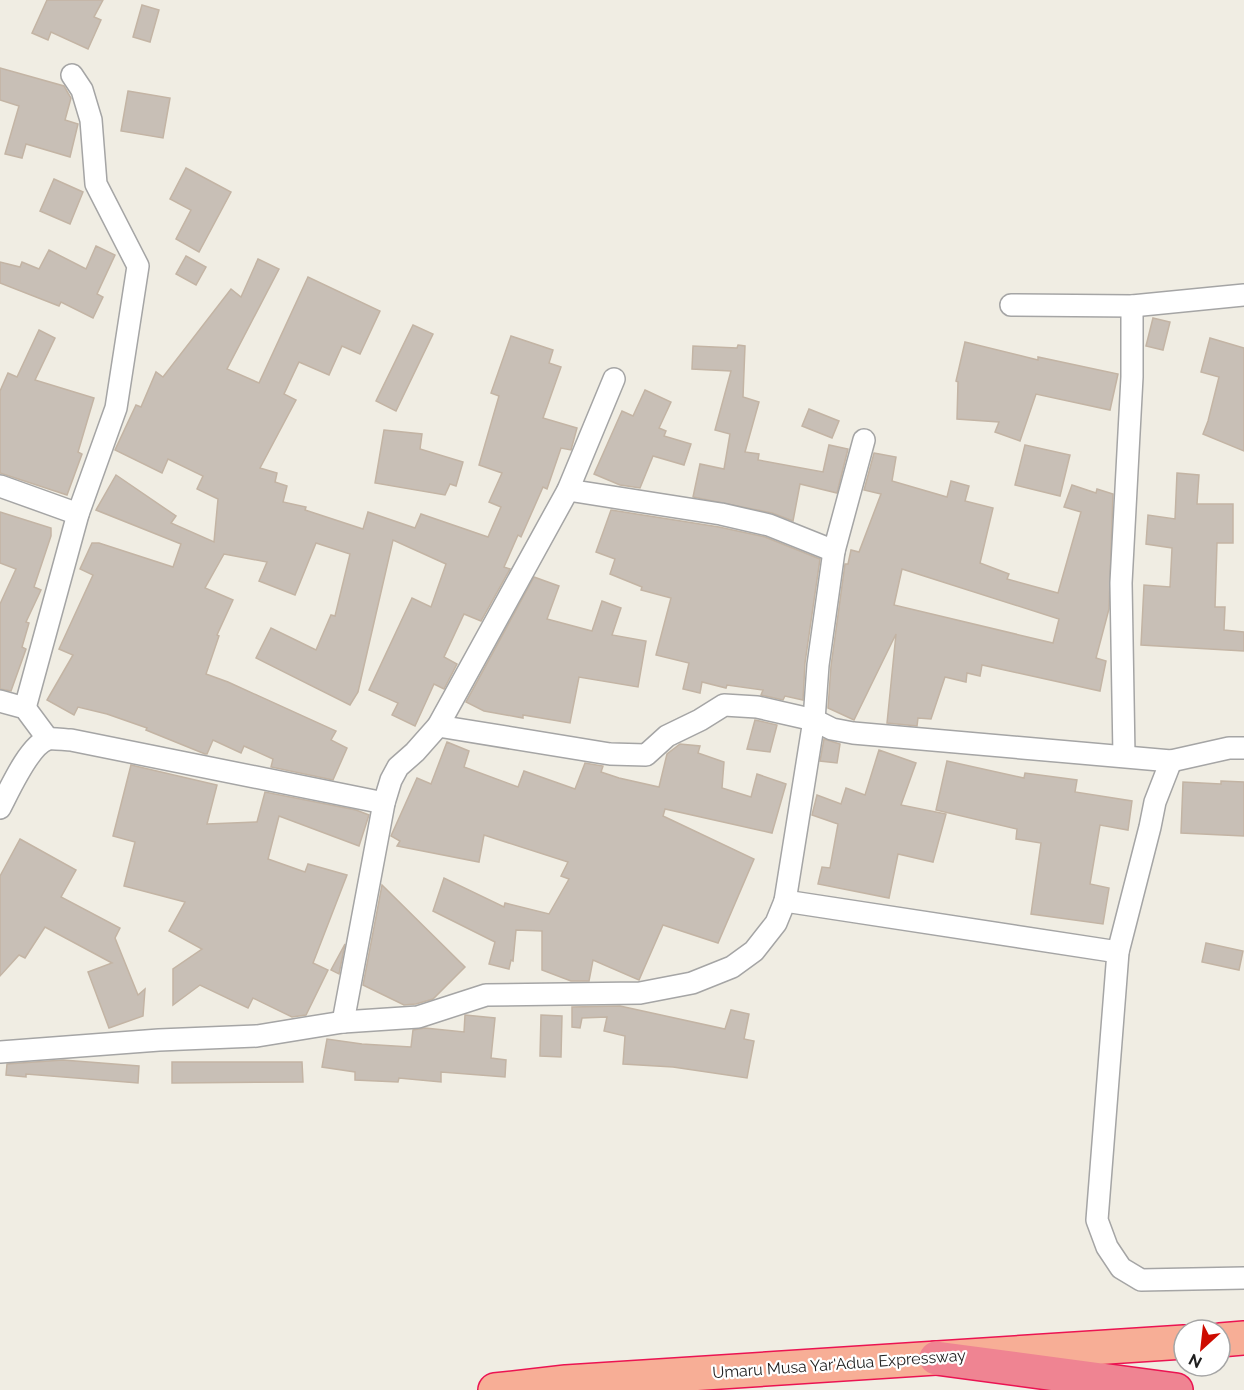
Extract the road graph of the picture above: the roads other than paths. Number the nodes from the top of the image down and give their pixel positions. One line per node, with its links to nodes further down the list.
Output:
1 (72, 75): 9 (street)
2 (1244, 294): 4 (street)
3 (1011, 304): 4 (street)
4 (1132, 306): 17 (street)
5 (614, 379): 8 (street)
6 (864, 440): 10 (street)
7 (0, 486): 9 (street)
8 (568, 490): 10 (street); 14 (street)
9 (78, 514): 12 (street)
10 (834, 551): 13 (street)
11 (0, 701): 12 (street)
12 (25, 708): 15 (street)
13 (814, 720): 14 (street); 17 (street); 21 (street)
14 (438, 726): 19 (street)
15 (48, 740): 19 (street); 20 (street)
16 (1244, 748): 18 (street)
17 (1124, 756): 18 (street)
18 (1171, 761): 22 (street)
19 (384, 803): 23 (street)
20 (0, 808)
21 (785, 901): 22 (street); 23 (street)
22 (1118, 952): 25 (street)
23 (343, 1022): 24 (street)
24 (0, 1052)
25 (1244, 1278)
26 (1172, 1343): 27 (highway, Umaru Musa Yar'Adua Expressway)
27 (936, 1358): 28 (highway, Umaru Musa Yar'Adua Expressway); 29 (highway)
28 (495, 1390)
29 (1176, 1390)

